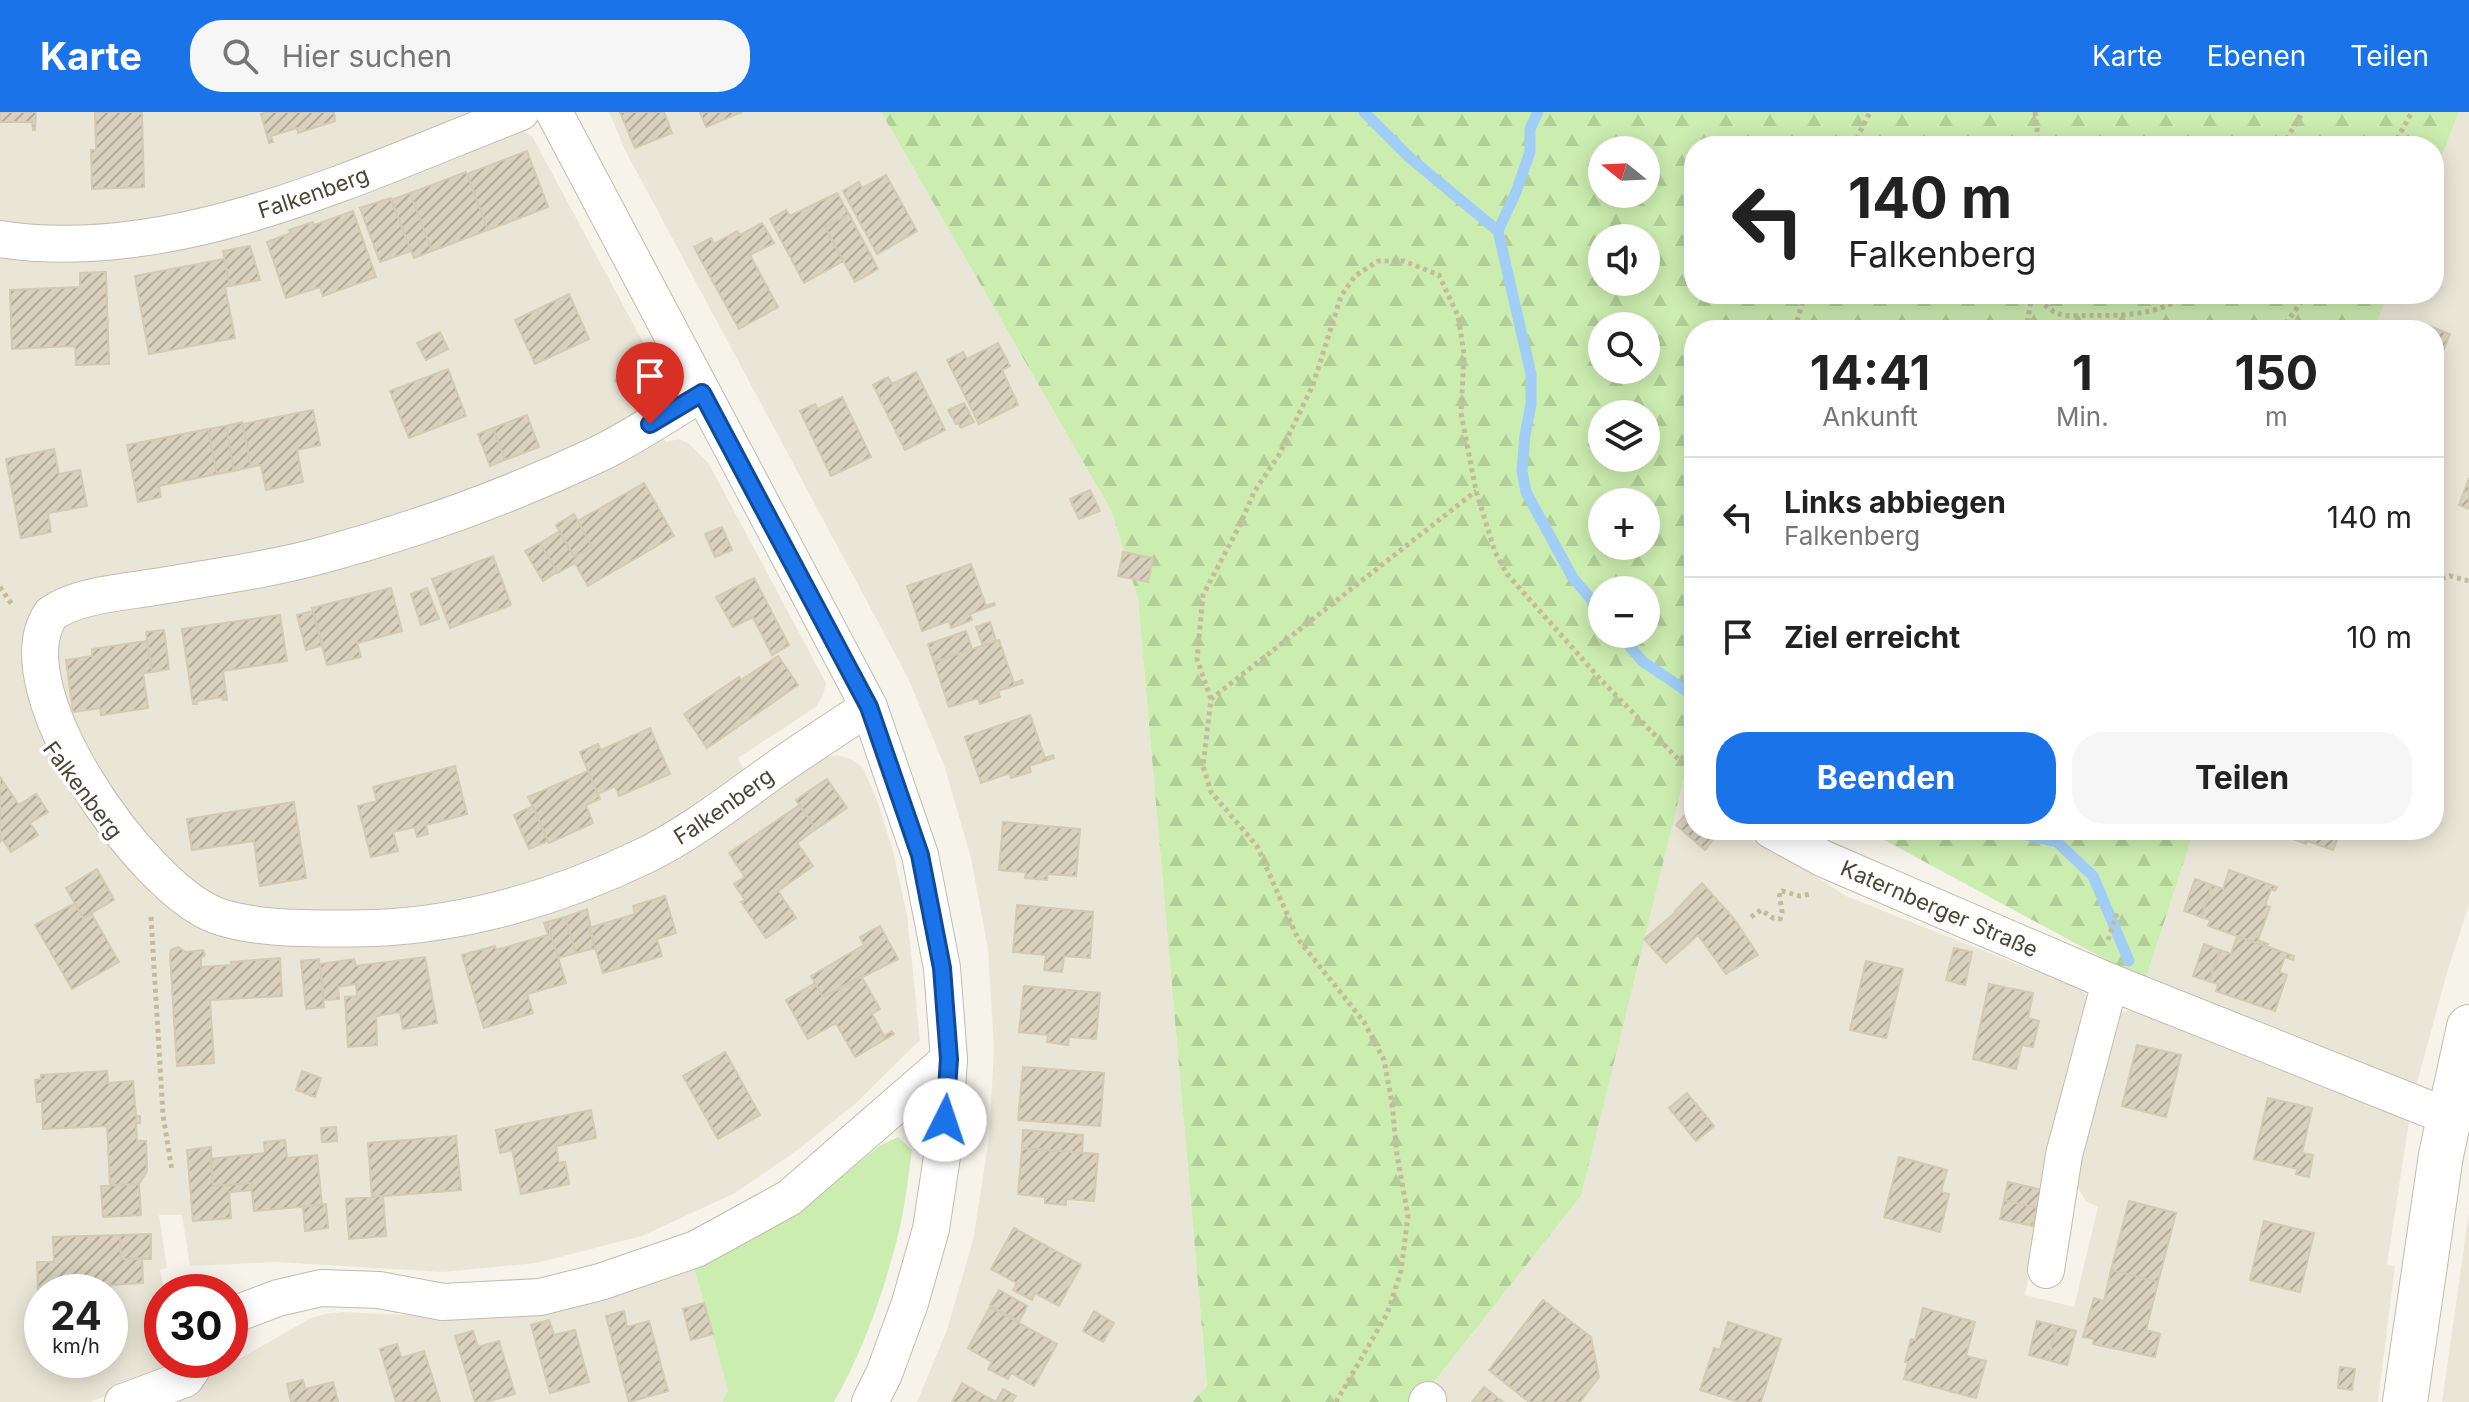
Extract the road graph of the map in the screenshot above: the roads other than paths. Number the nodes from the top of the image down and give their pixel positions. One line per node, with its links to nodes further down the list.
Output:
1 (521, 112): 3 (street, Falkenberg)
2 (554, 112): 4 (street)
3 (0, 239)
4 (702, 393): 5 (street); 5 (street, Falkenberg)
5 (869, 707): 9 (street)
6 (1789, 840): 7 (street, Katernberger Straße)
7 (2110, 982): 10 (street, Katernberger Straße); 11 (street)
8 (2469, 1027): 10 (street)
9 (949, 1059): 12 (street); 15 (street)
10 (2449, 1117): 16 (street)
11 (2046, 1270)
12 (248, 1309)
13 (186, 1378): 14 (street)
14 (123, 1402)
15 (870, 1402)
16 (2405, 1402)

